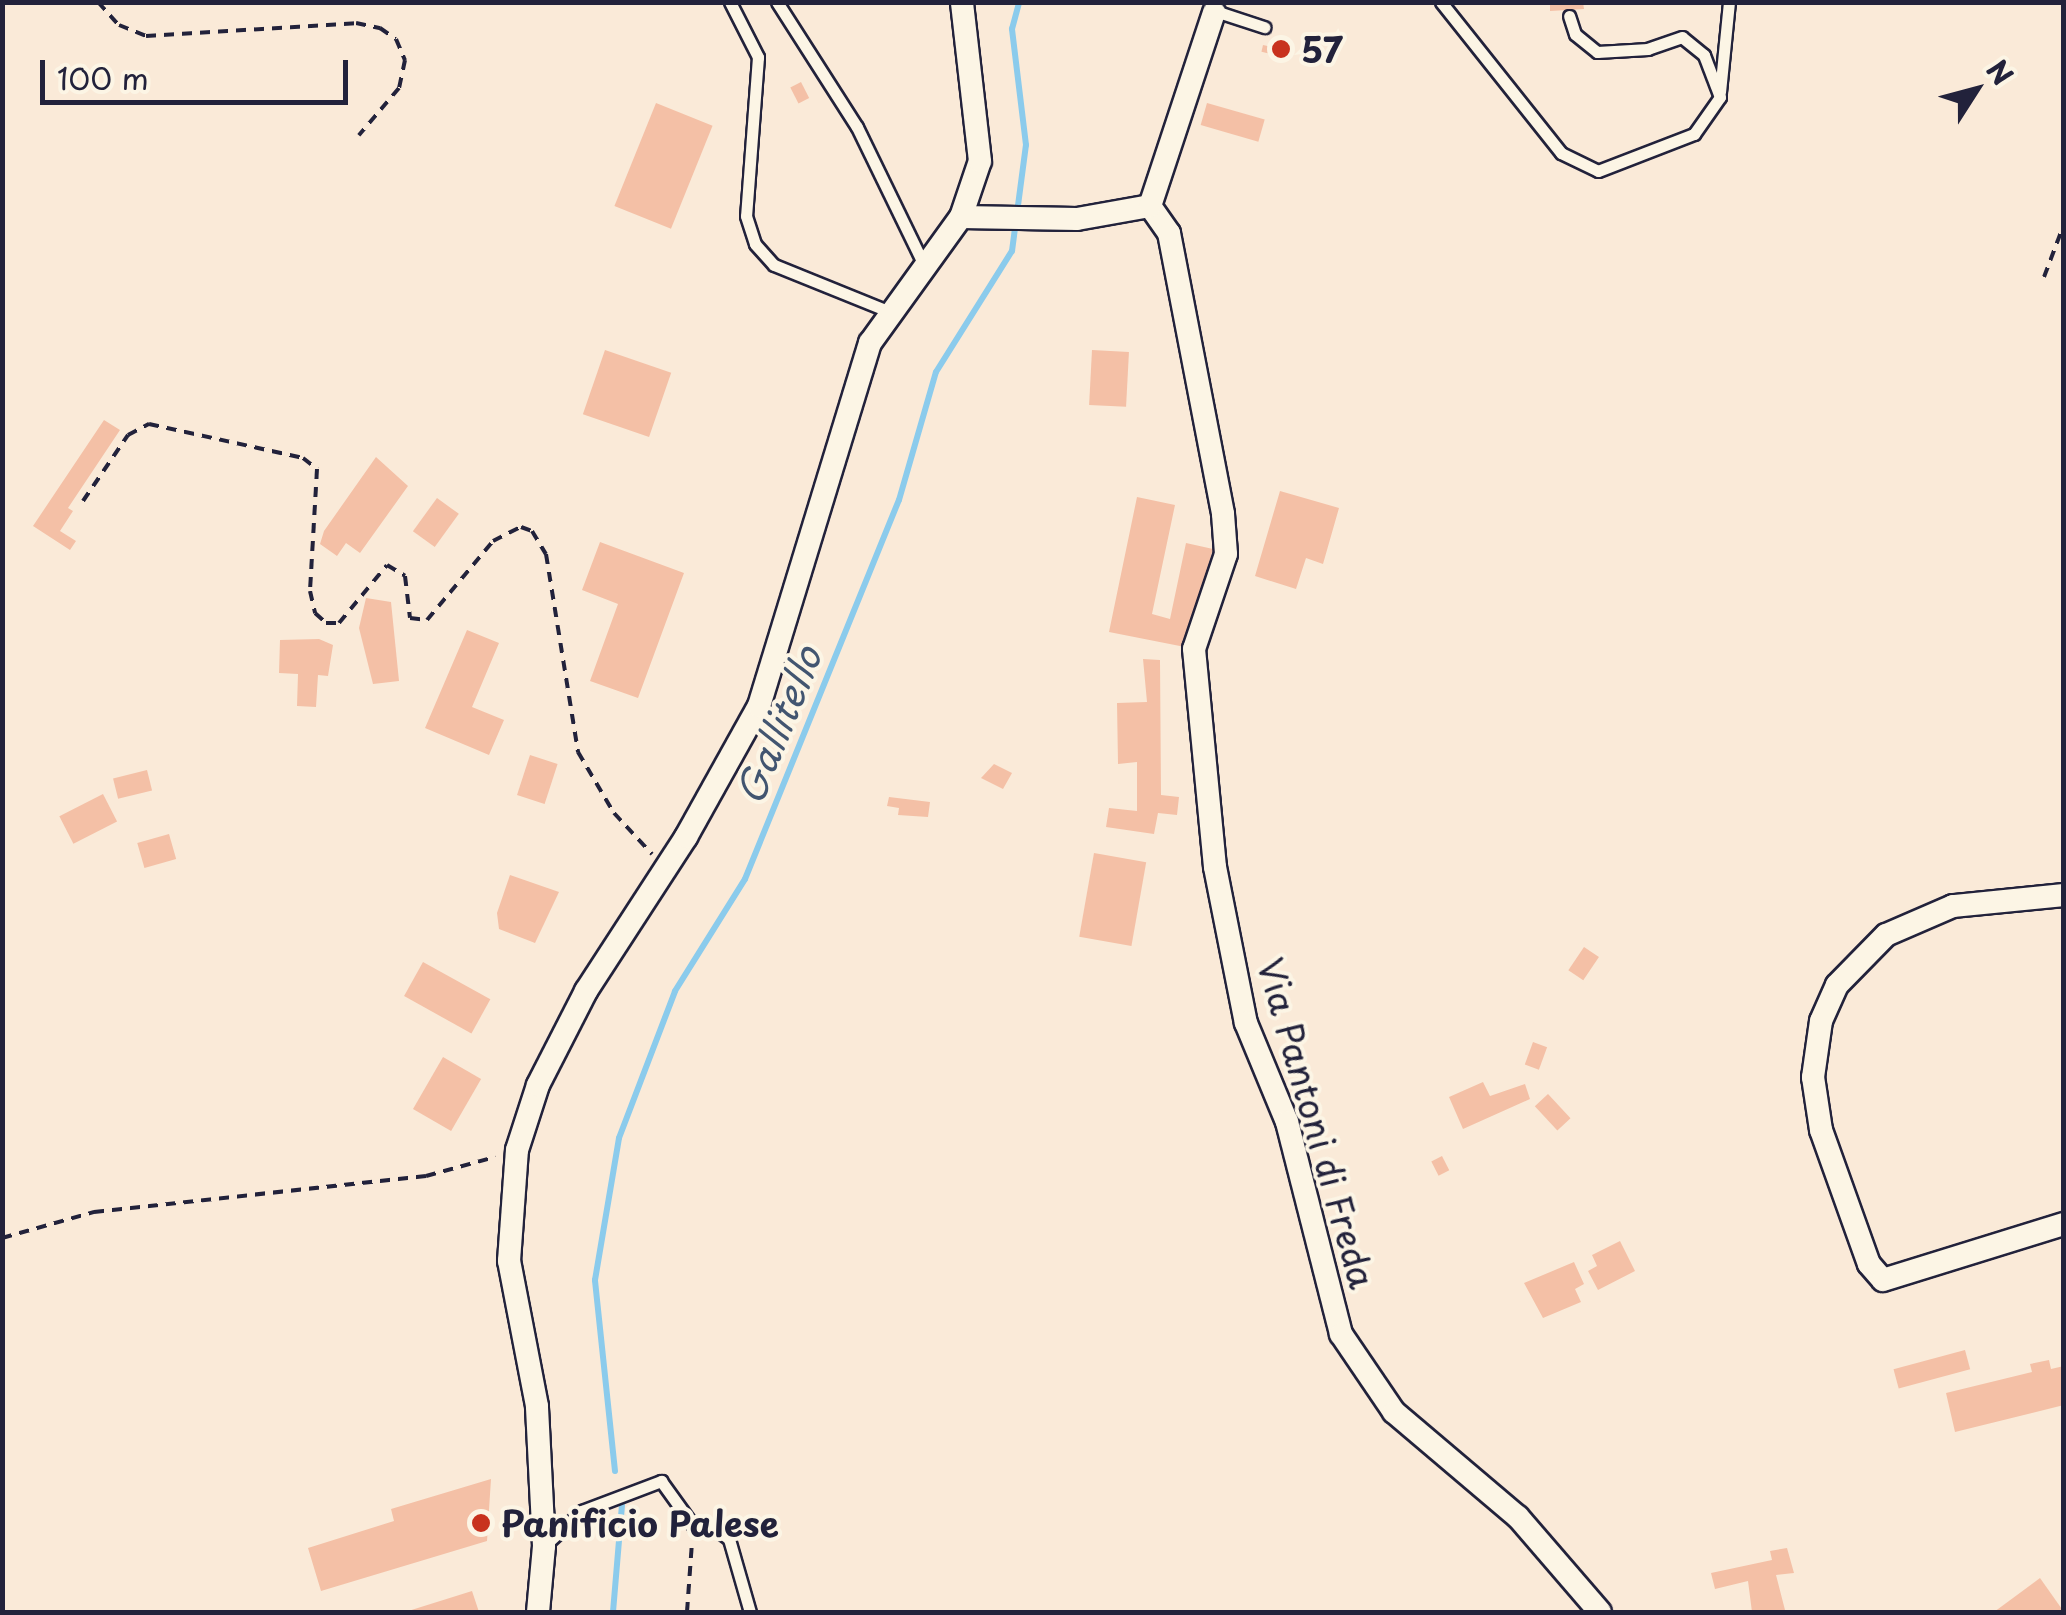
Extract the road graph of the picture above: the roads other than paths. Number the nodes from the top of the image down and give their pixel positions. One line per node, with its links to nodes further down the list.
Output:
1 (730, 2): 13 (lane)
2 (777, 2): 12 (lane)
3 (962, 2): 11 (street)
4 (1441, 2): 9 (lane)
5 (1729, 2): 9 (lane)
6 (1216, 7): 8 (lane); 10 (street)
7 (1569, 16): 9 (lane)
8 (1264, 27)
9 (1720, 96)
10 (1150, 206): 11 (street); 19 (street, Via Pantoni di Freda)
11 (968, 216): 12 (street)
12 (926, 268): 13 (street)
13 (892, 313): 16 (street)
14 (2064, 895): 15 (street)
15 (2064, 1224)
16 (544, 1546): 17 (street); 18 (lane)
17 (538, 1612)
18 (750, 1612)
19 (1600, 1612)

